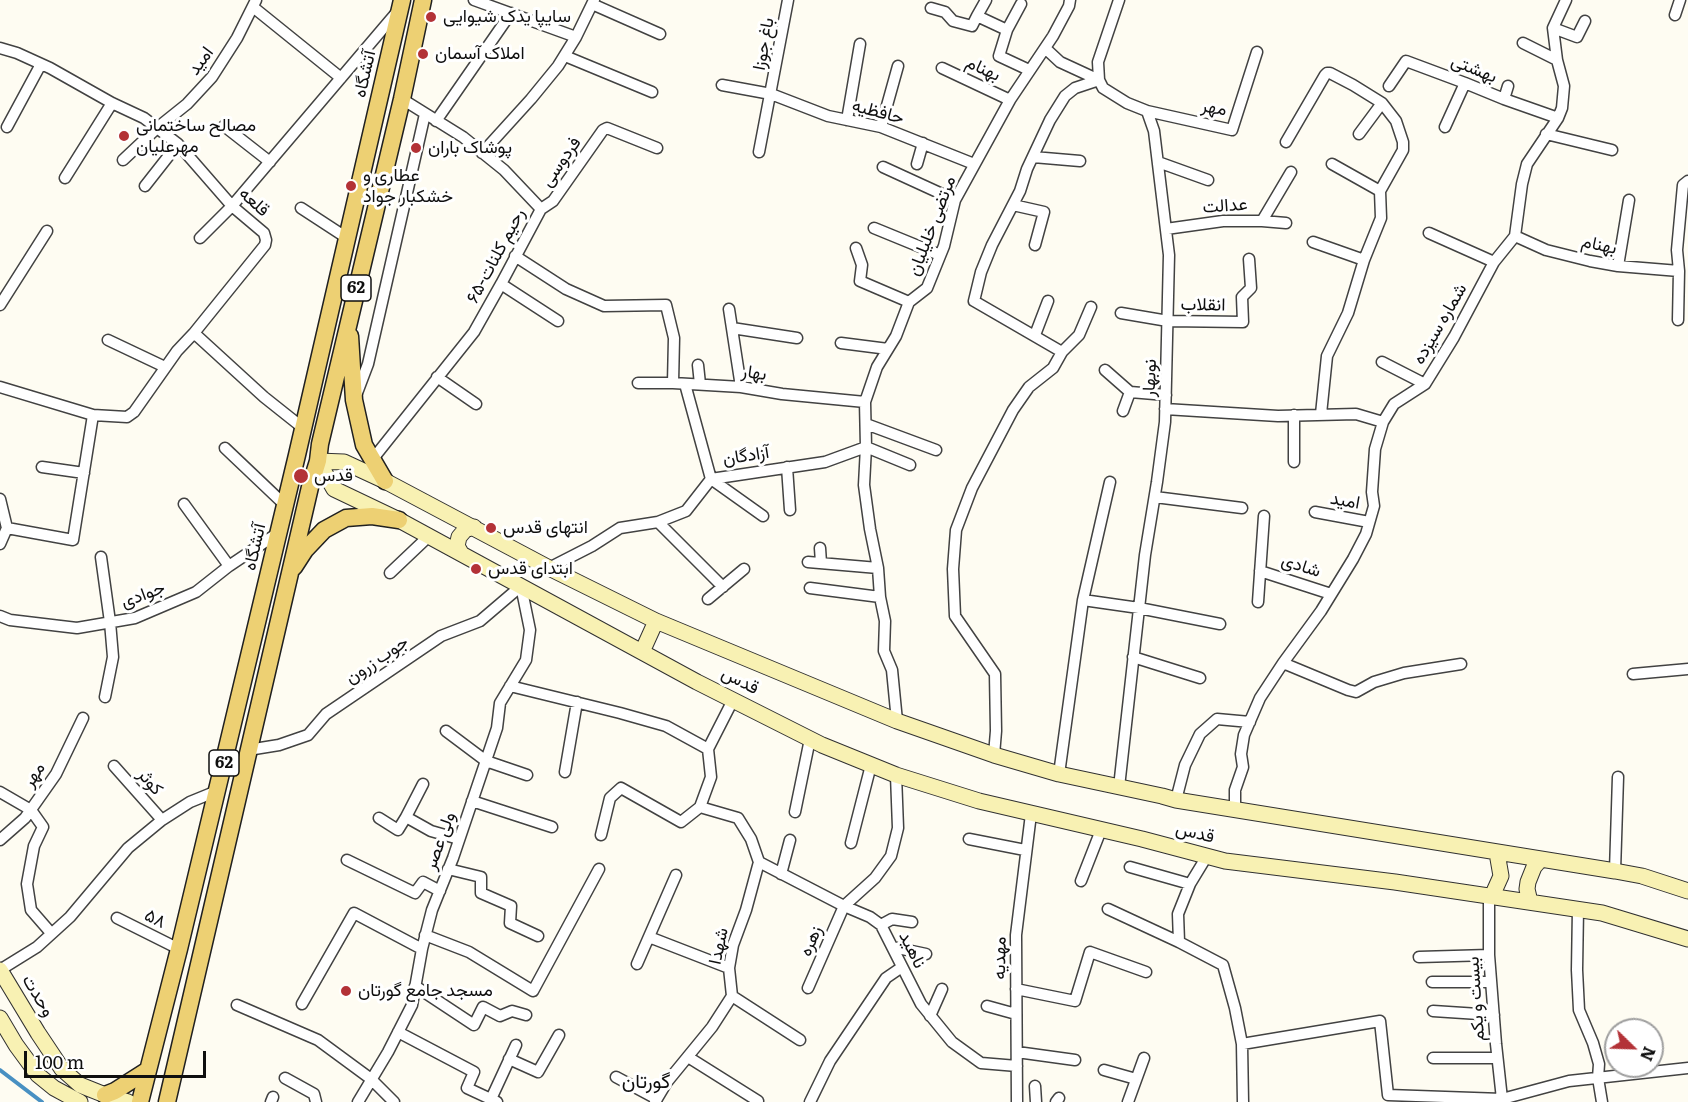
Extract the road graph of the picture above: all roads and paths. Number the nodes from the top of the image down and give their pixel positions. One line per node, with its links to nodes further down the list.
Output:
1 (423, 0): 41 (main road, 62)
2 (474, 0): 14 (street)
3 (788, 0): 40 (street, باغ جوزا)
4 (986, 0): 16 (street)
5 (1070, 0): 25 (street, مرتضی خلیلیان)
6 (1119, 0): 34 (street)
7 (1566, 0): 18 (street)
8 (1680, 0): 15 (street)
9 (593, 2): 20 (street); 21 (street)
10 (255, 4): 33 (street); 55 (street, امید)
11 (402, 4): 33 (street); 94 (main road, آتشگاه / 62)
12 (1021, 4): 19 (street)
13 (931, 8): 16 (street)
14 (511, 14): 21 (street); 50 (street)
15 (1675, 15)
16 (977, 16): 19 (street)
17 (1585, 21): 18 (street)
18 (1553, 28): 28 (street)
19 (1007, 30): 32 (street)
20 (660, 34)
21 (576, 37): 27 (street)
22 (1523, 43): 28 (street)
23 (860, 44): 49 (street)
24 (0, 48): 29 (street, قلعه)
25 (1045, 48): 32 (street, مرتضی خلیلیان); 34 (street)
26 (1257, 52): 46 (street, مهر)
27 (565, 56): 39 (street); 64 (street)
28 (1557, 60): 48 (street)
29 (41, 64): 44 (street, قلعه); 52 (street)
30 (898, 66): 53 (street)
31 (942, 68): 43 (street, بهنام)
32 (1029, 70): 43 (street, مرتضی خلیلیان)
33 (341, 78): 68 (street)
34 (1099, 80): 46 (street); 65 (street)
35 (1465, 83): 37 (street, بهشتی); 42 (street, بهشتی); 54 (street)
36 (722, 85): 40 (street, حافظیه)
37 (1389, 86)
38 (1508, 86): 42 (street)
39 (652, 93)
40 (771, 94): 49 (street, حافظیه); 63 (street, باغ جوزا)
41 (402, 99): 47 (street, ۶۵-رحیم کلنات); 112 (main road, 62)
42 (1504, 99): 48 (street, بهشتی)
43 (1010, 100): 71 (street, مرتضی خلیلیان)
44 (112, 103): 55 (street, قلعه); 75 (street)
45 (1382, 103): 56 (street); 58 (street); 79 (street)
46 (1147, 111): 69 (street, نوبهار)
47 (425, 114): 50 (street, ۶۵-رحیم کلنات); 138 (street)
48 (1558, 118): 57 (street)
49 (847, 120): 53 (street, حافظیه)
50 (436, 121): 64 (street, ۶۵-رحیم کلنات)
51 (224, 126): 68 (street)
52 (7, 127)
53 (881, 127): 59 (street, حافظیه)
54 (1445, 127)
55 (157, 128): 60 (street, قلعه); 66 (street, امید)
56 (1359, 134)
57 (1546, 134): 62 (street); 92 (street)
58 (1286, 142)
59 (922, 143): 70 (street); 71 (street, حافظیه)
60 (178, 144): 78 (street); 83 (street, قلعه)
61 (657, 148): 85 (street, فردوسی)
62 (1612, 150)
63 (759, 152)
64 (482, 153): 85 (street, ۶۵-رحیم کلنات)
65 (1033, 157): 67 (street); 82 (street)
66 (123, 160)
67 (1080, 161)
68 (270, 162): 83 (street)
69 (1158, 162): 76 (street); 89 (street, نوبهار)
70 (917, 164)
71 (974, 164): 80 (street, مرتضی خلیلیان)
72 (1332, 164): 79 (street)
73 (883, 167): 80 (street)
74 (1291, 172): 86 (street)
75 (65, 178)
76 (1208, 180)
77 (1688, 181): 104 (street)
78 (145, 186)
79 (1380, 191): 101 (street)
80 (955, 200): 98 (street, مرتضی خلیلیان)
81 (1629, 200): 103 (street)
82 (1013, 204): 96 (street); 118 (street)
83 (232, 206): 93 (street); 117 (street, قلعه)
84 (301, 208): 94 (street)
85 (541, 209): 99 (street, ۶۵-رحیم کلنات)
86 (1262, 220): 87 (street, عدالت); 89 (street, عدالت)
87 (1286, 223)
88 (874, 228): 98 (street)
89 (1167, 229): 115 (street, نوبهار)
90 (47, 231): 108 (street)
91 (1429, 233): 102 (street)
92 (1515, 236): 102 (street, شماره سیزده); 103 (street, بهنام)
93 (200, 238)
94 (347, 238): 148 (main road, آتشگاه / 62)
95 (1312, 242): 101 (street)
96 (1035, 245)
97 (856, 248): 107 (street)
98 (940, 255): 107 (street, مرتضی خلیلیان)
99 (515, 256): 105 (street, ۶۵-رحیم کلنات); 130 (street)
100 (1249, 259): 115 (street, انقلاب)
101 (1364, 260): 143 (street)
102 (1494, 262): 133 (street, شماره سیزده)
103 (1618, 266): 104 (street, بهنام)
104 (1679, 271): 113 (street)
105 (501, 284): 114 (street); 128 (street, ۶۵-رحیم کلنات)
106 (1048, 301): 118 (street)
107 (909, 302): 122 (street, مرتضی خلیلیان)
108 (0, 305)
109 (1091, 307): 123 (street)
110 (729, 309): 116 (street)
111 (1121, 313): 115 (street)
112 (349, 318): 138 (main road); 154 (main road, 62)
113 (1678, 320)
114 (558, 321)
115 (1168, 321): 137 (street, نوبهار)
116 (732, 328): 119 (street); 135 (street)
117 (194, 333): 126 (street); 148 (street)
118 (1035, 335): 123 (street)
119 (797, 338)
120 (108, 340): 126 (street)
121 (841, 343): 122 (street)
122 (888, 349): 139 (street, مرتضی خلیلیان)
123 (1062, 352): 223 (street)
124 (1382, 362): 133 (street)
125 (698, 365): 132 (street)
126 (165, 367): 144 (street)
127 (1105, 370): 136 (street)
128 (437, 377): 140 (street); 153 (street, ۶۵-رحیم کلنات)
129 (638, 383): 130 (street, بهار)
130 (673, 383): 131 (street, بهار)
131 (685, 384): 132 (street, بهار); 160 (street)
132 (700, 384): 135 (street, بهار)
133 (1425, 384): 146 (street, شماره سیزده)
134 (0, 387): 144 (street)
135 (741, 387): 139 (street, بهار)
136 (1130, 392): 137 (street); 142 (street)
137 (1166, 395): 141 (street, نوبهار)
138 (354, 400): 153 (main road)
139 (865, 402): 147 (street, مرتضی خلیلیان)
140 (476, 404)
141 (1165, 409): 145 (street); 163 (street, نوبهار)
142 (1123, 411)
143 (1321, 414): 145 (street); 146 (street)
144 (93, 415): 159 (street)
145 (1294, 415): 155 (street)
146 (1383, 422): 174 (street, شماره سیزده)
147 (866, 424): 149 (street, مرتضی خلیلیان); 151 (street)
148 (303, 428): 152 (main road, آتشگاه / 62)
149 (866, 447): 156 (street); 158 (street, آزادگان); 187 (street, مرتضی خلیلیان)
150 (225, 448): 166 (street)
151 (936, 450)
152 (297, 455): 154 (main road); 166 (main road, آتشگاه / 62)
153 (372, 460): 161 (main road)
154 (318, 461): 161 (main road, قدس); 172 (main road, قدس); 191 (main road, 62)
155 (1294, 462)
156 (910, 465)
157 (42, 467): 159 (street)
158 (787, 467): 160 (street, آزادگان); 168 (street)
159 (84, 472): 176 (street)
160 (711, 479): 170 (street); 173 (street, آزادگان)
161 (385, 481): 175 (main road, قدس)
162 (1110, 482): 198 (street)
163 (1155, 497): 167 (street); 200 (street, نوبهار)
164 (0, 499): 176 (street)
165 (184, 504): 185 (street)
166 (285, 506): 177 (main road, آتشگاه / 62)
167 (1242, 508)
168 (790, 510)
169 (1315, 512): 174 (street, امید)
170 (763, 516)
171 (1264, 516): 189 (street)
172 (399, 520): 178 (main road, قدس); 191 (main road)
173 (658, 522): 186 (street, آزادگان); 193 (street)
174 (1370, 522): 195 (street, شماره سیزده)
175 (474, 527): 181 (main road); 186 (main road, قدس)
176 (7, 528): 179 (street)
177 (278, 533): 185 (street, جوادی); 234 (main road, آتشگاه / 62)
178 (429, 536): 181 (main road, قدس); 190 (street)
179 (0, 544)
180 (820, 548): 184 (street)
181 (461, 553): 192 (main road, قدس)
182 (101, 557): 203 (street)
183 (808, 562): 184 (street)
184 (821, 563): 187 (street)
185 (229, 566): 203 (street, جوادی)
186 (549, 568): 202 (main road, قدس)
187 (878, 568): 196 (street, مرتضی خلیلیان)
188 (744, 569): 193 (street)
189 (1260, 571): 195 (street, شادی); 199 (street)
190 (390, 573)
191 (289, 575): 222 (main road, 62)
192 (521, 586): 205 (main road, قدس); 212 (street, ولی عصر); 222 (street, جوب زرون)
193 (723, 587): 197 (street)
194 (810, 588): 196 (street)
195 (1331, 594): 207 (street, شماره سیزده)
196 (879, 597): 217 (street, مرتضی خلیلیان)
197 (708, 599)
198 (1083, 600): 200 (street); 228 (street)
199 (1258, 602)
200 (1139, 608): 204 (street); 206 (street, نوبهار)
201 (0, 616): 203 (street, جوادی)
202 (656, 621): 205 (main road); 217 (main road, قدس)
203 (110, 622): 213 (street)
204 (1220, 624)
205 (642, 652): 214 (main road, قدس)
206 (1133, 657): 211 (street); 233 (street, نوبهار)
207 (1282, 663): 208 (street); 218 (street, شماره سیزده)
208 (1461, 664)
209 (1688, 669): 210 (street)
210 (1633, 674)
211 (1200, 678)
212 (510, 686): 215 (street); 224 (street, ولی عصر)
213 (105, 697)
214 (733, 700): 220 (main road, قدس); 221 (street)
215 (577, 702): 221 (street); 227 (street)
216 (83, 718): 239 (street, مهر)
217 (897, 722): 223 (main road, قدس)
218 (1250, 722): 237 (street); 240 (street, شماره سیزده)
219 (446, 731): 224 (street)
220 (810, 739): 225 (main road, قدس); 241 (street)
221 (708, 748): 238 (street)
222 (248, 750): 343 (main road, 62)
223 (994, 755): 228 (main road, قدس)
224 (486, 760): 229 (street); 236 (street, ولی عصر)
225 (872, 765): 230 (main road, قدس); 255 (street)
226 (114, 766): 245 (street, کوثر)
227 (565, 772)
228 (1059, 774): 233 (main road, قدس)
229 (527, 775)
230 (896, 775): 242 (main road, قدس); 274 (street)
231 (1618, 777): 265 (street)
232 (423, 784): 243 (street)
233 (1119, 787): 237 (main road, قدس)
234 (217, 790): 245 (street); 287 (main road, آتشگاه / 62)
235 (0, 792): 239 (street)
236 (472, 801): 247 (street); 251 (street, ولی عصر)
237 (1176, 801): 240 (main road, قدس)
238 (700, 807): 250 (street); 261 (street)
239 (31, 810): 249 (street, مهر); 280 (street)
240 (1235, 811): 257 (main road, قدس)
241 (795, 812)
242 (1031, 814): 248 (main road, قدس); 256 (street, مهدیه)
243 (406, 817): 244 (street); 251 (street)
244 (379, 818)
245 (162, 820): 280 (street)
246 (0, 825): 249 (street)
247 (552, 828)
248 (1101, 830): 258 (main road, قدس); 268 (street)
249 (11, 831): 253 (street, مهر)
250 (601, 835)
251 (459, 839): 264 (street, ولی عصر)
252 (969, 839): 256 (street)
253 (0, 840)
254 (790, 840): 266 (street)
255 (851, 843)
256 (1025, 850): 302 (street, مهدیه)
257 (1497, 853): 259 (main road, قدس); 272 (main road)
258 (1207, 856): 269 (street); 272 (main road, قدس)
259 (1541, 859): 265 (main road, قدس); 273 (main road)
260 (347, 860): 270 (street)
261 (759, 862): 266 (street, ناهید); 293 (street, شهدا)
262 (1130, 867): 269 (street)
263 (599, 868): 281 (street)
264 (448, 869): 270 (street, ولی عصر); 282 (street)
265 (1615, 871): 271 (main road, قدس)
266 (781, 874): 274 (street, ناهید)
267 (676, 875): 283 (street)
268 (1081, 881)
269 (1190, 884): 285 (street)
270 (440, 891): 281 (street, ولی عصر)
271 (1688, 891)
272 (1490, 896): 273 (main road, قدس); 290 (street, بیست و یکم)
273 (1530, 902): 276 (main road, قدس)
274 (844, 906): 279 (street, ناهید); 300 (street, زهره)
275 (1108, 909): 285 (street)
276 (1578, 909): 284 (main road, قدس); 331 (street)
277 (117, 918): 287 (street, ۵۸)
278 (912, 922): 279 (street)
279 (881, 925): 286 (street, ناهید)
280 (51, 933): 295 (street)
281 (425, 935): 288 (street, ولی عصر)
282 (538, 936)
283 (649, 937): 292 (street); 293 (street)
284 (1688, 939)
285 (1179, 942): 316 (street)
286 (893, 947): 289 (street); 294 (street, ناهید)
287 (179, 949): 327 (main road, آتشگاه / 62)
288 (422, 949): 299 (street, ولی عصر); 304 (street)
289 (926, 954)
290 (1489, 955): 291 (street); 297 (street, بیست و یکم)
291 (1419, 957)
292 (637, 964)
293 (729, 968): 303 (street, شهدا)
294 (902, 968): 311 (street, ناهید); 347 (street)
295 (0, 970): 335 (main road, وحدت)
296 (1146, 972): 302 (street)
297 (1491, 981): 298 (street); 310 (street, بیست و یکم)
298 (1432, 982)
299 (415, 986): 309 (street); 313 (street, ولی عصر)
300 (808, 988)
301 (942, 989): 311 (street)
302 (1016, 989): 308 (street, مهدیه)
303 (732, 996): 315 (street); 319 (street)
304 (302, 1004)
305 (237, 1005): 332 (street)
306 (987, 1006): 308 (street)
307 (1433, 1011): 310 (street)
308 (1016, 1014): 318 (street, مهدیه)
309 (526, 1015)
310 (1494, 1015): 322 (street, بیست و یکم)
311 (930, 1016): 325 (street, ناهید)
312 (0, 1018): 340 (main road)
313 (398, 1032): 332 (street, ولی عصر); 336 (street)
314 (559, 1035): 323 (street)
315 (800, 1040)
316 (1242, 1044): 339 (street); 351 (street)
317 (516, 1045): 323 (street)
318 (1017, 1052): 324 (street); 325 (street, مهدیه)
319 (688, 1057): 337 (street); 338 (street)
320 (1144, 1058): 333 (street)
321 (1433, 1058): 322 (street)
322 (1497, 1058): 339 (street, بیست و یکم)
323 (509, 1059): 336 (street)
324 (1076, 1060)
325 (1017, 1066): 348 (street, مهدیه)
326 (1688, 1068): 331 (street)
327 (148, 1070): 335 (main road); 342 (main road, آتشگاه / 62)
328 (1104, 1070): 333 (street)
329 (616, 1077): 337 (street)
330 (285, 1078): 344 (street)
331 (1598, 1078): 339 (street); 352 (street)
332 (371, 1079): 345 (street, ولی عصر); 346 (street)
333 (1136, 1079): 350 (street)
334 (1035, 1086): 349 (street)
335 (105, 1095): 341 (main road, وحدت)
336 (494, 1100)
337 (656, 1100)
338 (758, 1101)
339 (1501, 1101)
340 (80, 1102)
341 (128, 1102)
342 (140, 1102)
343 (167, 1102)
344 (316, 1102)
345 (358, 1102)
346 (394, 1102)
347 (810, 1102)
348 (1017, 1102)
349 (1036, 1102)
350 (1128, 1102)
351 (1243, 1102)
352 (1602, 1102)

